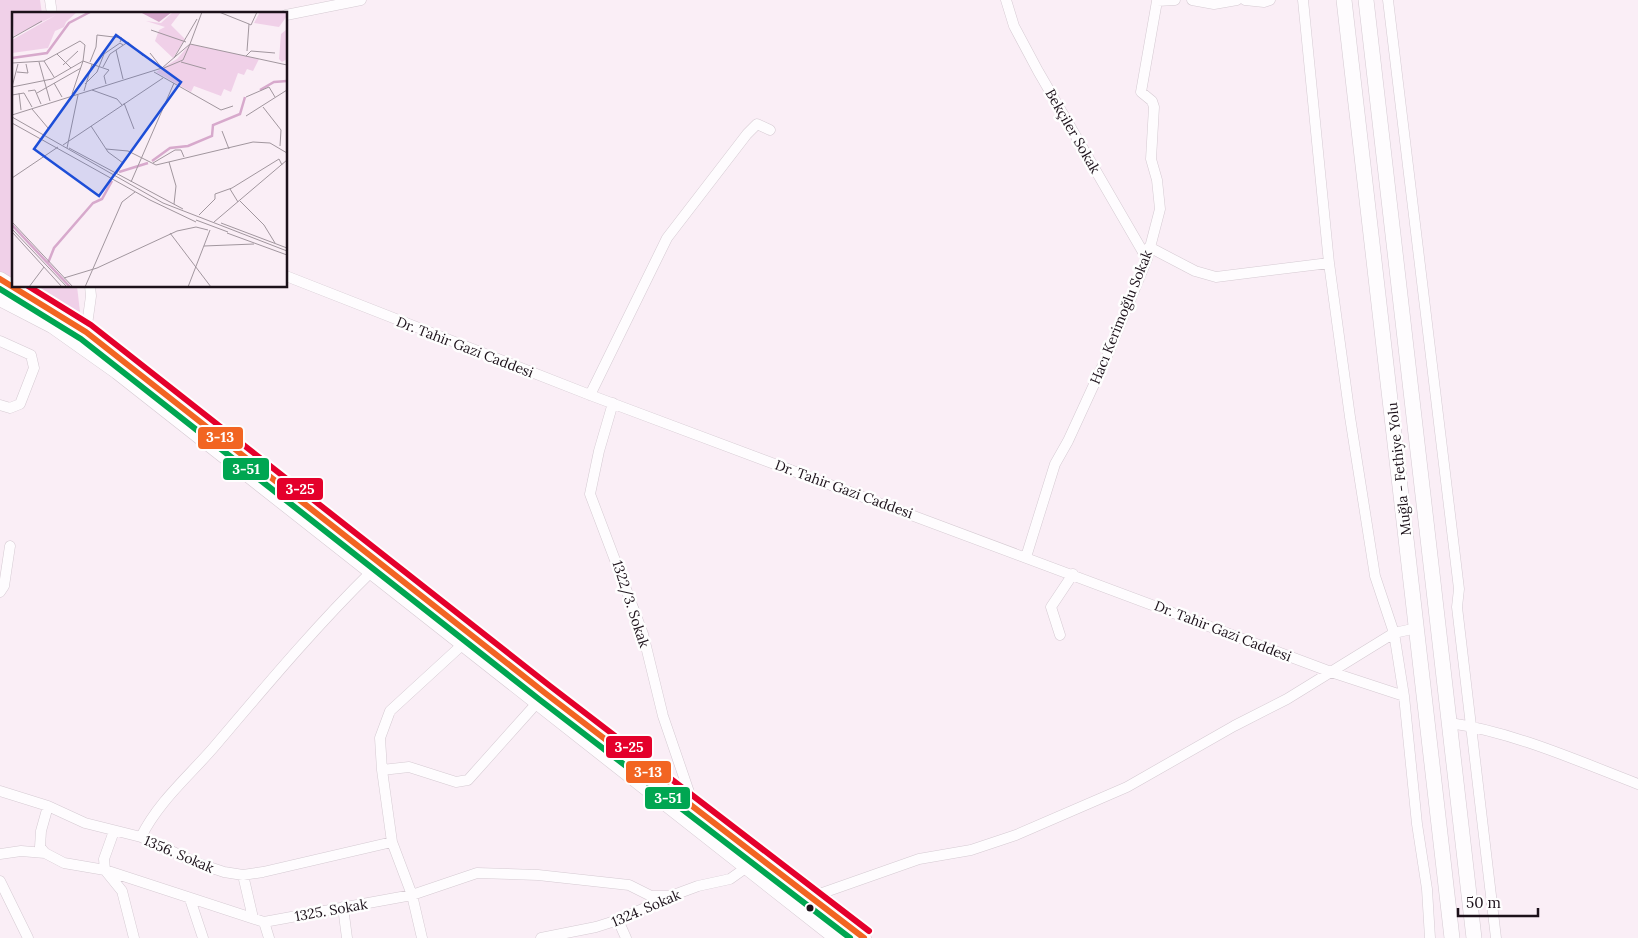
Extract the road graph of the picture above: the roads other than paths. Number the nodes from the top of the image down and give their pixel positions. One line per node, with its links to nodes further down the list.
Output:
1 (361, 0): 12 (street)
2 (1006, 0): 15 (street, Bekçiler Sokak)
3 (1175, 0): 14 (street, Hacı Kerimoğlu Sokak)
4 (1192, 0): 5 (street)
5 (1237, 0)
6 (1245, 0): 7 (street)
7 (1270, 0)
8 (1303, 0): 16 (street)
9 (1344, 0): 33 (highway, Muğla - Fethiye Yolu)
10 (1366, 0): 40 (highway, Muğla - Fethiye Yolu)
11 (1388, 0): 41 (street)
12 (288, 15)
13 (770, 130): 25 (street)
14 (1149, 247): 15 (street, Hacı Kerimoğlu Sokak); 16 (street)
15 (1147, 259): 29 (street, Hacı Kerimoğlu Sokak)
16 (1329, 263): 34 (street)
17 (288, 277): 25 (street, Dr. Tahir Gazi Caddesi)
18 (0, 279): 19 (main road)
19 (12, 286)
20 (15, 288): 23 (main road)
21 (90, 288): 23 (street)
22 (0, 299): 30 (main road)
23 (86, 332): 46 (main road)
24 (0, 341): 27 (street)
25 (590, 395): 26 (street, Dr. Tahir Gazi Caddesi)
26 (613, 403): 29 (street, Dr. Tahir Gazi Caddesi); 46 (street, 1322/3. Sokak)
27 (0, 405)
28 (10, 546): 32 (street)
29 (1026, 557): 31 (street, Dr. Tahir Gazi Caddesi)
30 (371, 572): 36 (main road); 48 (street)
31 (1073, 574): 35 (street); 37 (street, Dr. Tahir Gazi Caddesi)
32 (0, 592)
33 (1416, 628): 34 (street); 75 (highway, Muğla - Fethiye Yolu)
34 (1394, 632): 37 (street); 38 (street)
35 (1060, 636)
36 (462, 644): 39 (main road); 42 (street)
37 (1331, 672): 38 (street, Dr. Tahir Gazi Caddesi); 58 (street)
38 (1404, 696): 74 (street)
39 (536, 704): 42 (street); 52 (main road)
40 (1450, 723): 41 (street); 76 (highway, Muğla - Fethiye Yolu)
41 (1471, 726): 43 (street); 77 (street)
42 (382, 770): 49 (street)
43 (1638, 784)
44 (0, 791): 45 (street, 1356. Sokak)
45 (48, 806): 47 (street, 1356. Sokak); 50 (street)
46 (689, 806): 58 (main road)
47 (114, 831): 48 (street, 1356. Sokak); 53 (street)
48 (141, 837): 54 (street, 1356. Sokak)
49 (392, 842): 54 (street, 1356. Sokak); 56 (street)
50 (45, 853): 51 (street); 53 (street)
51 (0, 854)
52 (747, 867): 57 (street, 1324. Sokak); 72 (main road)
53 (105, 870): 59 (street); 65 (street)
54 (244, 874): 61 (street)
55 (0, 881): 64 (street)
56 (412, 895): 57 (street, 1325. Sokak); 60 (street, 1325. Sokak); 69 (street)
57 (670, 896): 62 (street, 1324. Sokak)
58 (811, 897): 73 (main road)
59 (190, 899): 61 (street); 66 (street)
60 (343, 907): 63 (street, 1325. Sokak); 68 (street)
61 (254, 918): 63 (street)
62 (618, 920): 70 (street, 1324. Sokak); 71 (street)
63 (264, 922): 67 (street)
64 (28, 938)
65 (134, 938)
66 (203, 938)
67 (269, 938)
68 (347, 938)
69 (422, 938)
70 (541, 938)
71 (626, 938)
72 (836, 938)
73 (864, 938)
74 (1430, 938)
75 (1452, 938)
76 (1474, 938)
77 (1496, 938)

